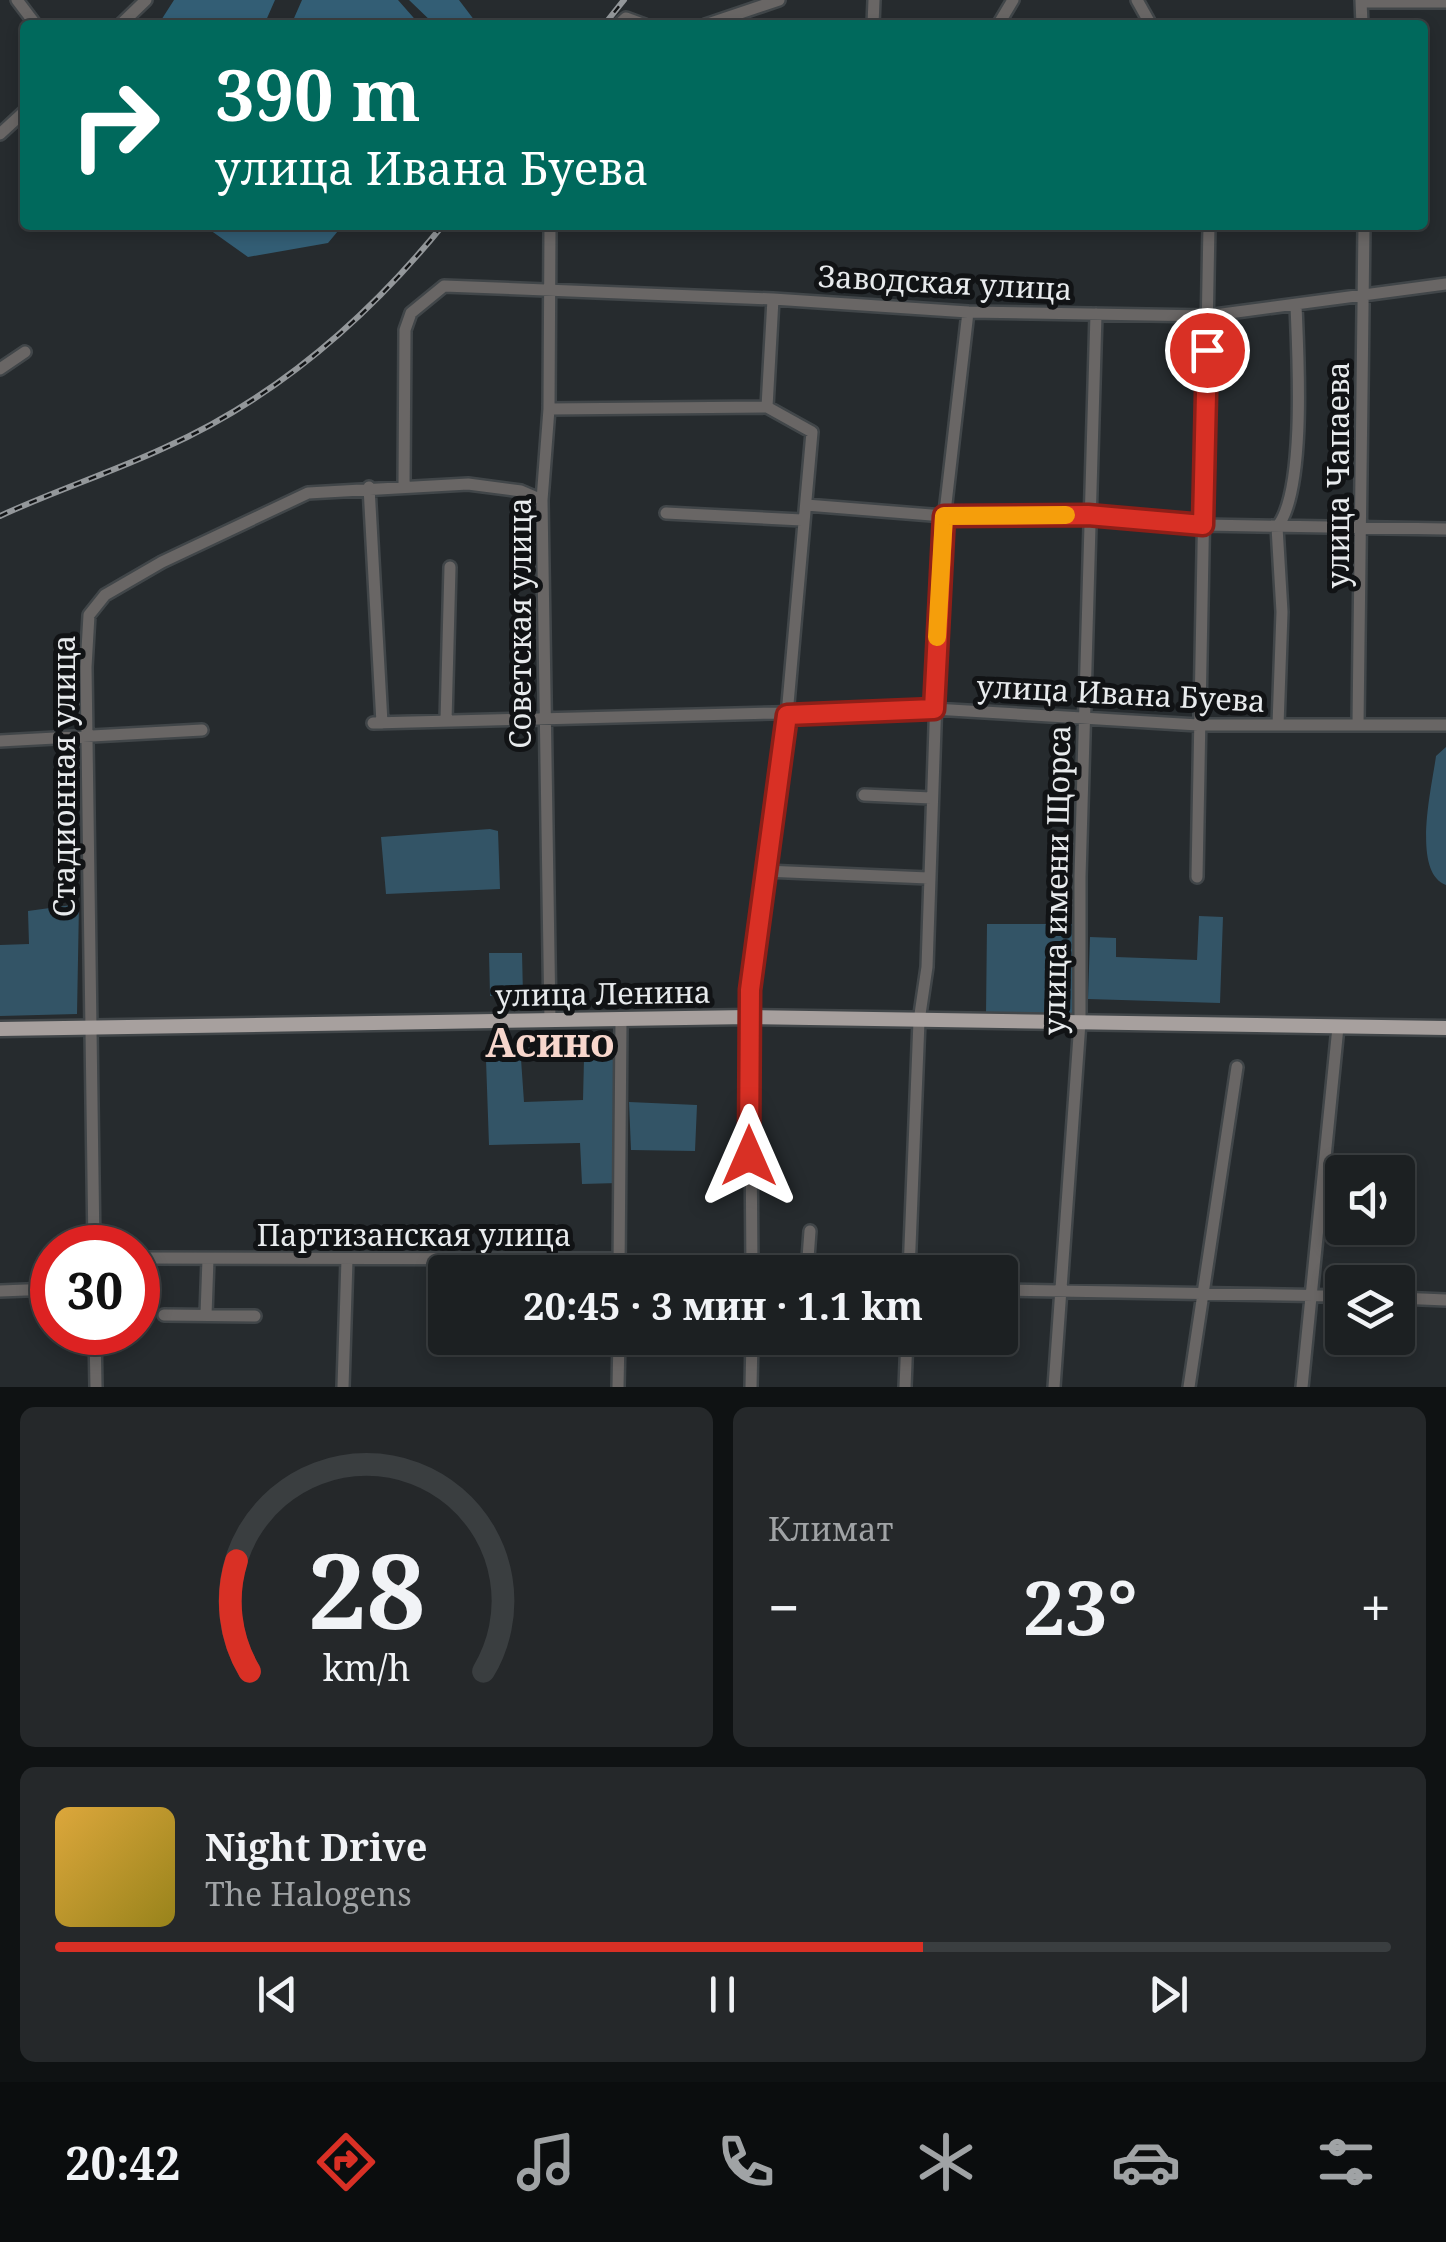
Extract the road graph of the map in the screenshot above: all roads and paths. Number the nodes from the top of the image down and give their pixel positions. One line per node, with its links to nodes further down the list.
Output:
1 (146, 0): 5 (street)
2 (779, 0): 6 (street)
3 (1361, 1): 4 (street)
4 (1446, 2)
5 (125, 20)
6 (720, 20)
7 (20, 116): 8 (street)
8 (0, 134)
9 (550, 230): 13 (street, Советская улица)
10 (1210, 230): 19 (street)
11 (1364, 230): 14 (street, улица Чапаева)
12 (1446, 284): 14 (street, Заводская улица)
13 (547, 291): 15 (street, Заводская улица); 23 (street, Советская улица); 24 (street, Заводская улица)
14 (1363, 298): 16 (street, Заводская улица); 35 (street, улица Чапаева)
15 (773, 299): 17 (street, Заводская улица); 22 (street)
16 (1296, 306): 19 (street, Заводская улица); 33 (street)
17 (968, 312): 18 (street, Заводская улица); 30 (street)
18 (1096, 314): 19 (street, Заводская улица); 29 (street, улица имени Щорса)
19 (1208, 316): 32 (street)
20 (26, 352): 21 (street)
21 (0, 369)
22 (767, 407): 23 (street); 27 (street)
23 (548, 409): 26 (street, Советская улица)
24 (404, 486): 25 (street, Стадионная улица); 26 (street, Стадионная улица)
25 (369, 487): 41 (street, улица Ивана Буева); 47 (street, Стадионная улица)
26 (542, 500): 39 (street, Советская улица)
27 (806, 505): 30 (street); 31 (street)
28 (666, 514): 31 (street)
29 (1088, 515): 30 (street); 32 (street); 40 (street, улица имени Щорса)
30 (944, 516): 37 (street)
31 (802, 520): 38 (street)
32 (1203, 525): 33 (street); 42 (street)
33 (1278, 528): 35 (street); 43 (street)
34 (1446, 528): 35 (street)
35 (1362, 530): 44 (street, улица Чапаева)
36 (450, 567): 41 (street)
37 (934, 709): 38 (street, улица Ивана Буева); 40 (street, улица Ивана Буева); 50 (street)
38 (787, 715): 39 (street, улица Ивана Буева); 51 (street)
39 (543, 718): 41 (street, улица Ивана Буева); 56 (street, Советская улица)
40 (1084, 719): 42 (street, улица Ивана Буева); 58 (street, улица имени Щорса)
41 (446, 721)
42 (1198, 725): 43 (street, улица Ивана Буева); 52 (street)
43 (1278, 725): 44 (street, улица Ивана Буева)
44 (1358, 726): 45 (street, улица Ивана Буева)
45 (1446, 726)
46 (202, 730): 47 (street)
47 (90, 736): 48 (street); 60 (street, Стадионная улица)
48 (0, 741)
49 (864, 795): 50 (street)
50 (931, 798): 53 (street)
51 (765, 871): 53 (street); 54 (street)
52 (1197, 877)
53 (928, 878): 57 (street)
54 (750, 1018): 55 (main road, улица Ленина); 57 (main road, улица Ленина); 67 (street)
55 (621, 1020): 56 (main road, улица Ленина); 66 (street)
56 (550, 1021): 60 (main road, улица Ленина)
57 (918, 1021): 58 (main road, улица Ленина); 69 (street)
58 (1080, 1022): 59 (main road, улица Ленина); 77 (street, улица имени Щорса)
59 (1338, 1027): 61 (main road, улица Ленина); 79 (street)
60 (91, 1028): 62 (main road, улица Ленина); 64 (street, Стадионная улица)
61 (1446, 1028)
62 (0, 1030)
63 (1237, 1066): 78 (street)
64 (94, 1225)
65 (810, 1231): 68 (street)
66 (620, 1255)
67 (752, 1255)
68 (808, 1255)
69 (910, 1255)
70 (160, 1258): 71 (street, Партизанская улица)
71 (208, 1258): 72 (street, Партизанская улица); 83 (street)
72 (347, 1258): 73 (street, Партизанская улица); 91 (street)
73 (428, 1260)
74 (30, 1290): 75 (street)
75 (0, 1291)
76 (1018, 1291): 77 (street)
77 (1060, 1292): 78 (street); 95 (street, улица имени Щорса)
78 (1202, 1294): 79 (street); 96 (street)
79 (1312, 1295): 80 (street); 97 (street)
80 (1325, 1295)
81 (1415, 1299): 82 (street)
82 (1446, 1300)
83 (206, 1315): 84 (street); 85 (street)
84 (164, 1316)
85 (255, 1316)
86 (95, 1355): 90 (street)
87 (618, 1355): 92 (street)
88 (752, 1355): 93 (street)
89 (905, 1355): 94 (street)
90 (96, 1387)
91 (343, 1387)
92 (618, 1387)
93 (752, 1387)
94 (904, 1387)
95 (1054, 1387)
96 (1189, 1387)
97 (1302, 1387)

